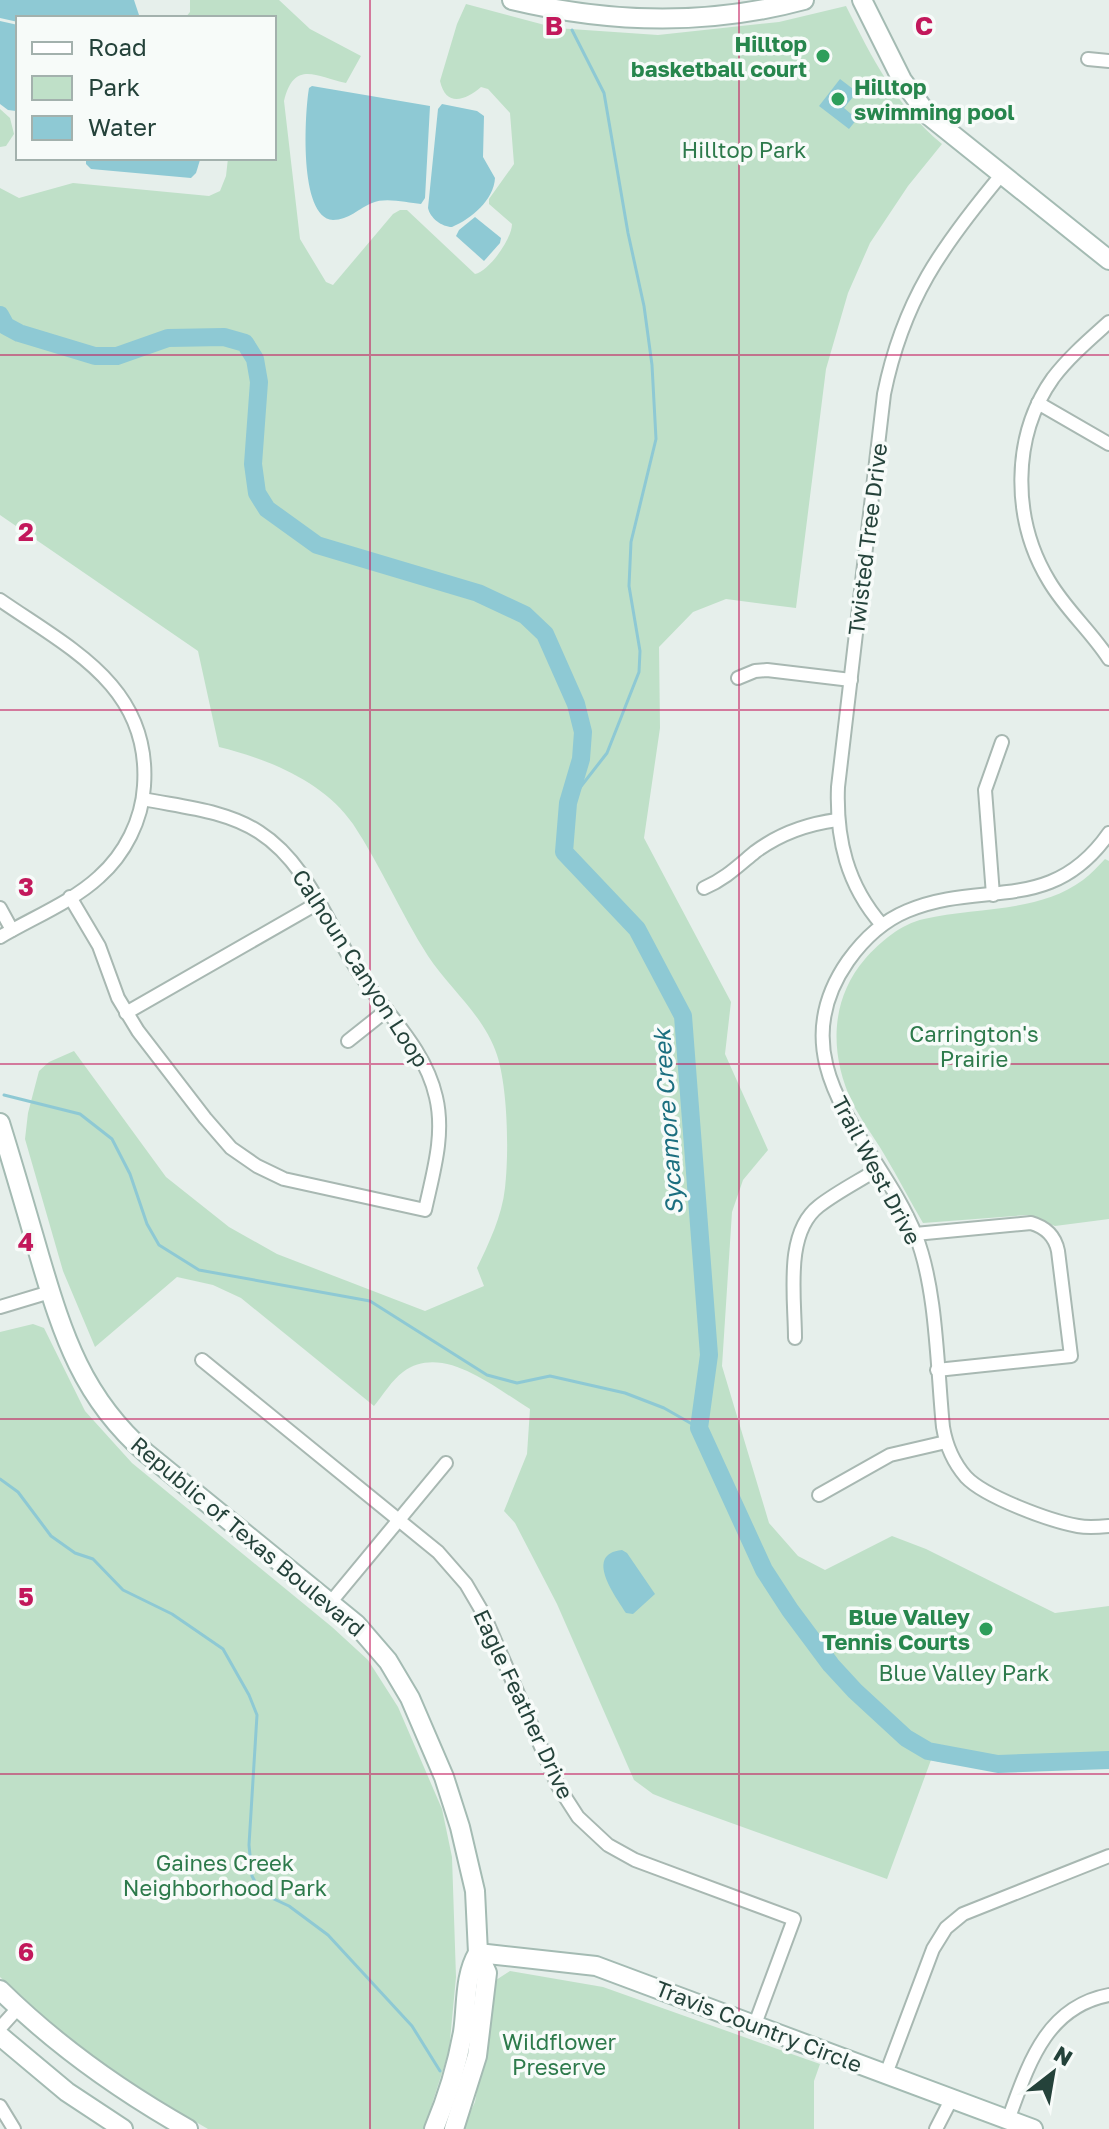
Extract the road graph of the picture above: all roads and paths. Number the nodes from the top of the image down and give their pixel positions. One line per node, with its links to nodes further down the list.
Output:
1 (512, 0): 2 (street)
2 (804, 0)
3 (862, 0): 6 (street)
4 (1088, 59): 5 (street)
5 (1109, 61)
6 (1002, 174): 7 (street); 14 (street, Twisted Tree Drive)
7 (1109, 260)
8 (1109, 322): 9 (street)
9 (1038, 403): 10 (street); 12 (street)
10 (1109, 444)
11 (0, 600): 16 (street)
12 (1109, 659)
13 (738, 678): 14 (street)
14 (851, 680): 17 (street, Twisted Tree Drive)
15 (1002, 742): 20 (street)
16 (143, 799): 21 (street); 22 (street, Calhoun Canyon Loop)
17 (837, 820): 19 (street); 24 (street, Twisted Tree Drive)
18 (1109, 833): 20 (street, Trail West Drive)
19 (704, 888)
20 (993, 895): 24 (street, Trail West Drive)
21 (70, 897): 25 (street); 27 (street, Calhoun Canyon Loop)
22 (318, 903): 26 (street, Calhoun Canyon Loop); 27 (street)
23 (0, 908): 25 (street)
24 (882, 925): 30 (street, Trail West Drive)
25 (6, 933)
26 (387, 1010): 27 (street, Calhoun Canyon Loop); 28 (street)
27 (126, 1013)
28 (348, 1041)
29 (0, 1123): 32 (street, Republic of Texas Boulevard)
30 (878, 1169): 31 (street, Trail West Drive); 34 (street)
31 (915, 1234): 36 (street, Trail West Drive); 36 (street)
32 (50, 1292): 33 (street); 42 (street, Republic of Texas Boulevard)
33 (0, 1307)
34 (795, 1338)
35 (202, 1360): 40 (street, Eagle Feather Drive)
36 (937, 1370): 37 (street, Trail West Drive)
37 (946, 1442): 39 (street); 41 (street, Trail West Drive)
38 (446, 1463): 40 (street)
39 (819, 1495)
40 (399, 1521): 42 (street); 48 (street, Eagle Feather Drive)
41 (1109, 1526)
42 (330, 1603): 44 (street, Republic of Texas Boulevard)
43 (1109, 1856): 51 (street)
44 (478, 1953): 48 (street, Travis Country Circle); 58 (street, Republic of Texas Boulevard); 59 (street, Republic of Texas Boulevard)
45 (0, 1990): 47 (street)
46 (1109, 1995): 54 (street)
47 (18, 2008): 49 (street); 57 (street)
48 (755, 2024): 51 (street, Travis Country Circle)
49 (0, 2028)
50 (0, 2036): 56 (street)
51 (886, 2074): 52 (street, Travis Country Circle)
52 (952, 2098): 54 (street, Travis Country Circle); 60 (street)
53 (0, 2106): 55 (street)
54 (1008, 2120): 61 (street, Travis Country Circle)
55 (14, 2129)
56 (123, 2129)
57 (188, 2129)
58 (434, 2129)
59 (454, 2129)
60 (936, 2129)
61 (1033, 2129)

